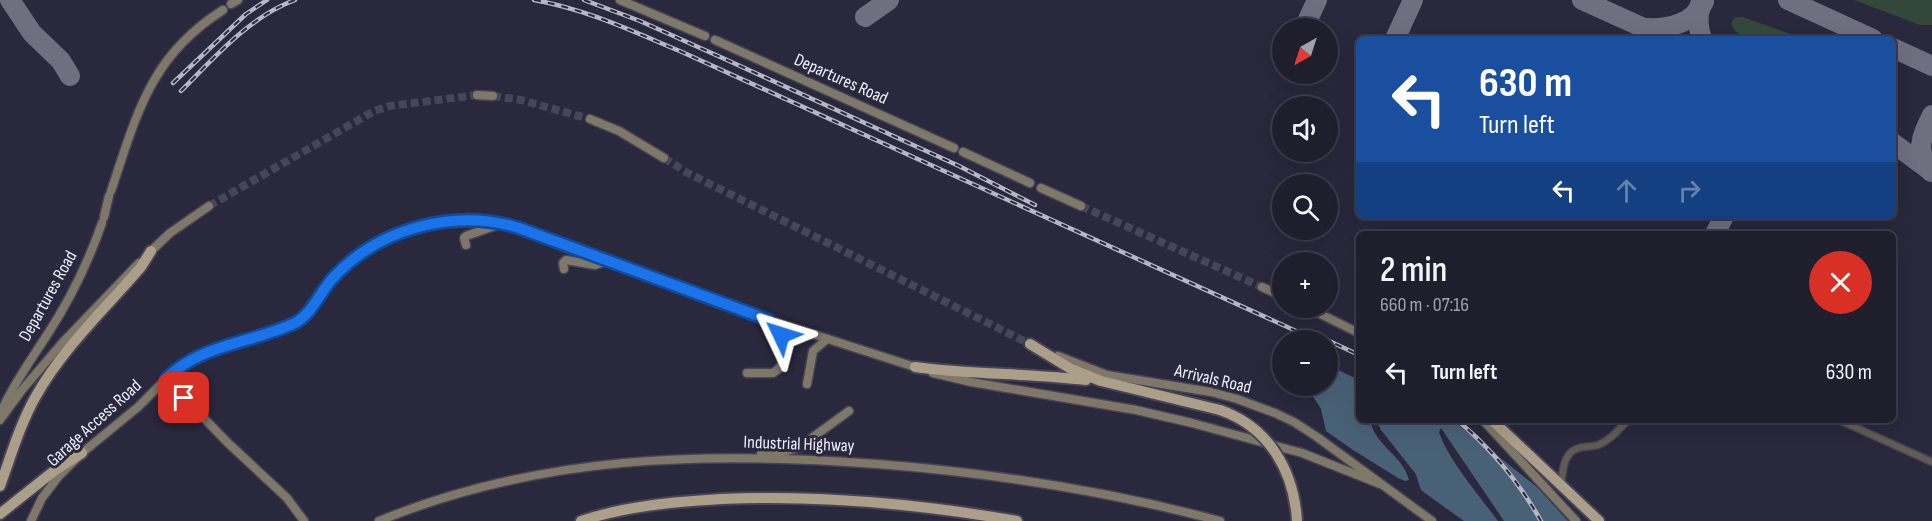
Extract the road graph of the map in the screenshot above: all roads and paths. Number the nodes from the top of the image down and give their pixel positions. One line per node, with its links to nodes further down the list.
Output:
1 (620, 0): 3 (street)
2 (223, 10): 33 (street, Departures Road)
3 (705, 36)
4 (715, 40): 8 (street, Departures Road)
5 (477, 95): 6 (street)
6 (493, 96)
7 (590, 119): 10 (street)
8 (954, 148)
9 (963, 152): 11 (street)
10 (664, 158)
11 (1030, 183)
12 (1041, 188): 14 (street)
13 (209, 206): 17 (street)
14 (1081, 206)
15 (500, 224): 16 (street); 18 (street, Garage Access Road); 29 (street, Garage Access Road)
16 (466, 245)
17 (152, 251): 34 (street); 44 (highway)
18 (606, 261): 19 (street); 23 (street, Garage Access Road)
19 (564, 269)
20 (1262, 287): 21 (street)
21 (1272, 292)
22 (1328, 318): 24 (street)
23 (769, 320): 25 (street, Garage Access Road); 28 (street)
24 (1356, 332)
25 (827, 339): 27 (street, Garage Access Road); 30 (street)
26 (1030, 344): 31 (highway); 42 (street, Arrivals Road)
27 (915, 367): 31 (highway); 42 (street, Garage Access Road)
28 (747, 373)
29 (166, 379): 39 (street, Garage Access Road); 47 (street)
30 (807, 384)
31 (1110, 384): 52 (highway, bridge)
32 (849, 411): 40 (street)
33 (0, 415)
34 (0, 420)
35 (1486, 423): 54 (street)
36 (1495, 423): 43 (highway)
37 (1625, 423): 43 (street)
38 (1846, 423): 41 (street)
39 (82, 453): 45 (highway); 46 (street, Garage Access Road)
40 (743, 457): 48 (street, Industrial Highway); 51 (street, Industrial Highway)
41 (1932, 462)
42 (1380, 484): 53 (street, Arrivals Road)
43 (1561, 485): 55 (highway)
44 (0, 486)
45 (0, 514)
46 (31, 521)
47 (304, 521)
48 (379, 521)
49 (581, 521): 50 (highway)
50 (1017, 521)
51 (1220, 521)
52 (1297, 521)
53 (1432, 521)
54 (1576, 521)
55 (1599, 521)

